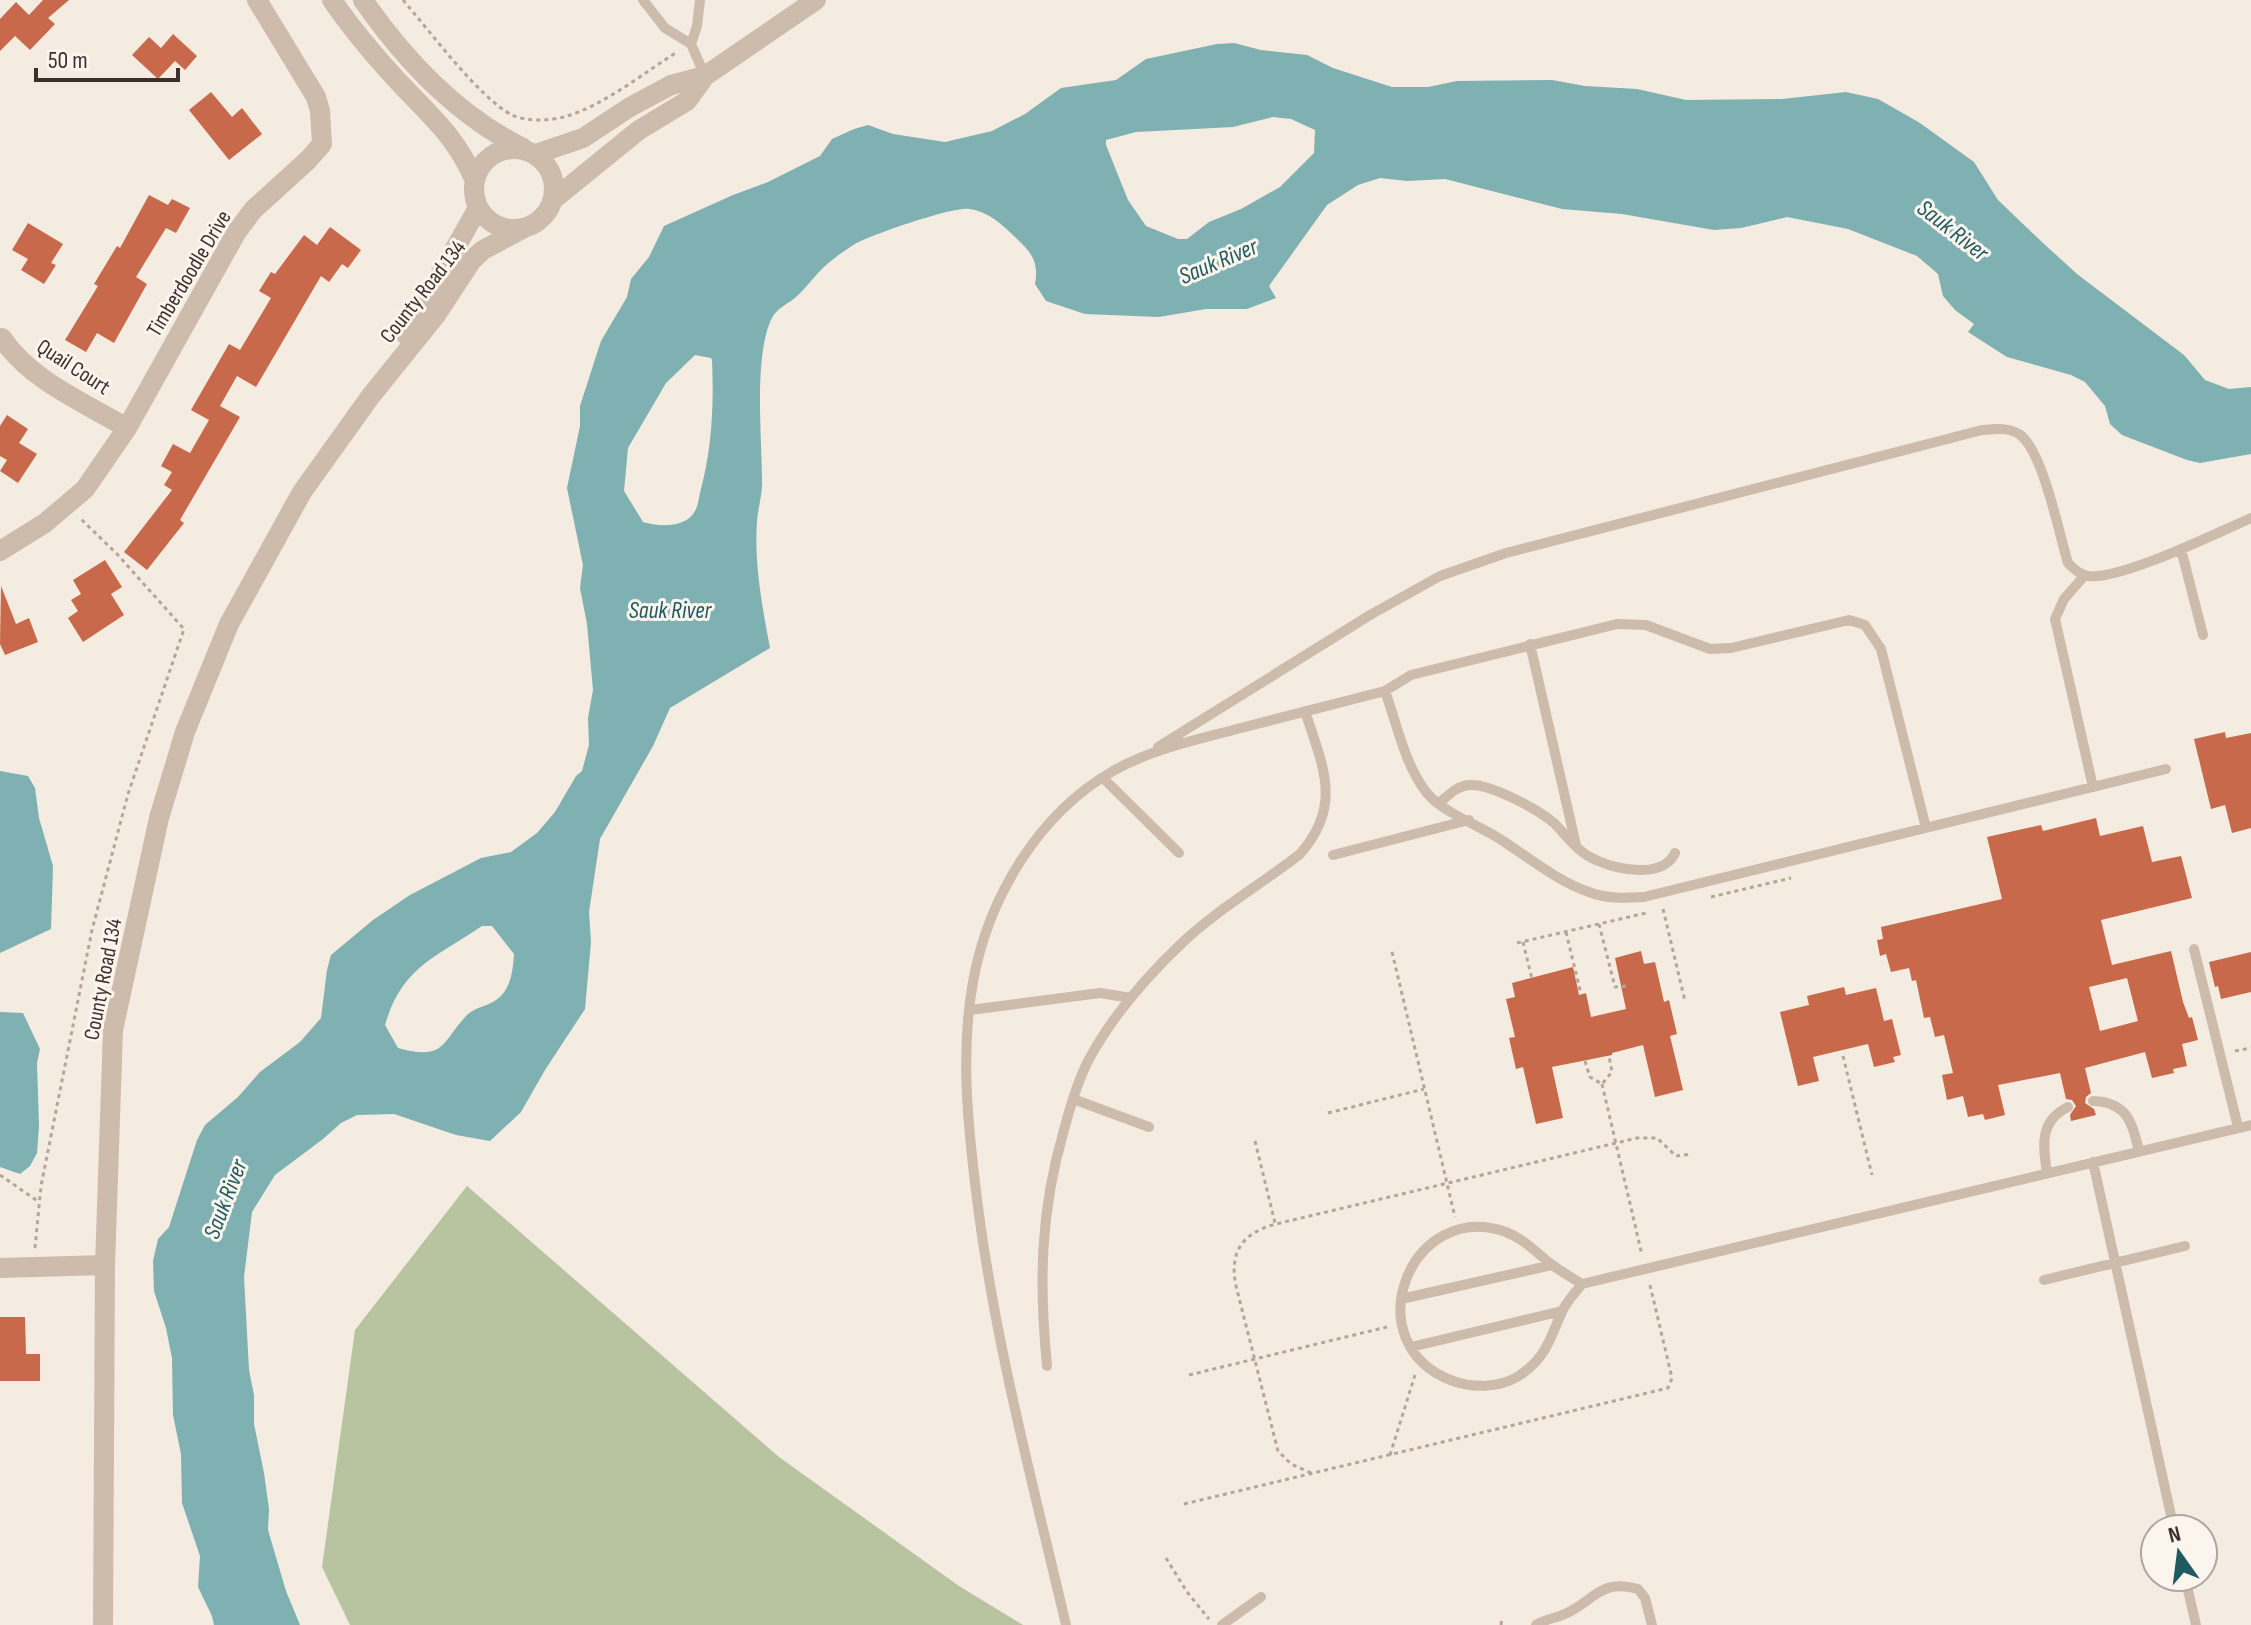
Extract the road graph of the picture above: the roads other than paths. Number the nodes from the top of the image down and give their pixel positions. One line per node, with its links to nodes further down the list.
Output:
1 (257, 0): 16 (street, Timberdoodle Drive)
2 (332, 0): 10 (street)
3 (363, 0): 9 (street)
4 (643, 0): 7 (lane)
5 (700, 0): 7 (lane)
6 (816, 0): 8 (street)
7 (691, 44): 8 (lane)
8 (705, 76): 9 (street); 11 (street)
9 (531, 152): 10 (street); 11 (street)
10 (475, 181): 12 (street)
11 (554, 199): 13 (street)
12 (478, 208): 13 (street); 15 (street, County Road 134)
13 (524, 228): 15 (street, County Road 134)
14 (2, 338): 16 (street, Quail Court)
15 (370, 397): 50 (street, County Road 134)
16 (127, 428): 19 (street, Timberdoodle Drive)
17 (2251, 518): 18 (lane)
18 (2181, 549): 20 (lane); 21 (lane)
19 (0, 551)
20 (2085, 575): 25 (lane); 28 (lane)
21 (2203, 635)
22 (1530, 644): 23 (lane); 31 (lane); 32 (lane)
23 (1385, 691): 24 (lane); 29 (lane)
24 (1305, 711): 25 (lane); 37 (lane)
25 (1143, 757): 27 (lane)
26 (2166, 769): 28 (lane)
27 (1103, 778): 33 (lane); 38 (lane)
28 (2093, 787): 31 (lane)
29 (1438, 804): 30 (lane); 32 (lane)
30 (1469, 820): 31 (lane); 35 (lane)
31 (1926, 828)
32 (1577, 847): 34 (lane)
33 (1179, 853)
34 (1675, 853)
35 (1333, 855)
36 (2194, 949): 44 (lane)
37 (1131, 998): 38 (lane); 39 (lane)
38 (970, 1010): 63 (lane)
39 (1073, 1099): 43 (lane); 58 (lane)
40 (2093, 1101): 45 (lane)
41 (2068, 1107): 47 (lane)
42 (2251, 1125): 44 (lane)
43 (1149, 1127)
44 (2238, 1127): 45 (lane)
45 (2139, 1151): 46 (lane)
46 (2093, 1162): 47 (lane); 49 (lane)
47 (2047, 1173): 54 (lane)
48 (2185, 1246): 49 (lane)
49 (2115, 1262): 53 (lane); 59 (lane)
50 (105, 1265): 52 (street); 62 (street, County Road 134)
51 (1552, 1265): 54 (lane); 55 (lane); 55 (lane)
52 (0, 1268)
53 (2044, 1280)
54 (1582, 1284): 56 (lane)
55 (1401, 1299): 57 (lane)
56 (1562, 1311): 57 (lane); 57 (lane)
57 (1411, 1347)
58 (1047, 1366)
59 (2170, 1513)
60 (2189, 1593): 67 (lane)
61 (1261, 1597): 64 (lane)
62 (103, 1625)
63 (1066, 1625)
64 (1222, 1625)
65 (1536, 1625): 66 (lane)
66 (1652, 1625)
67 (2196, 1625)

